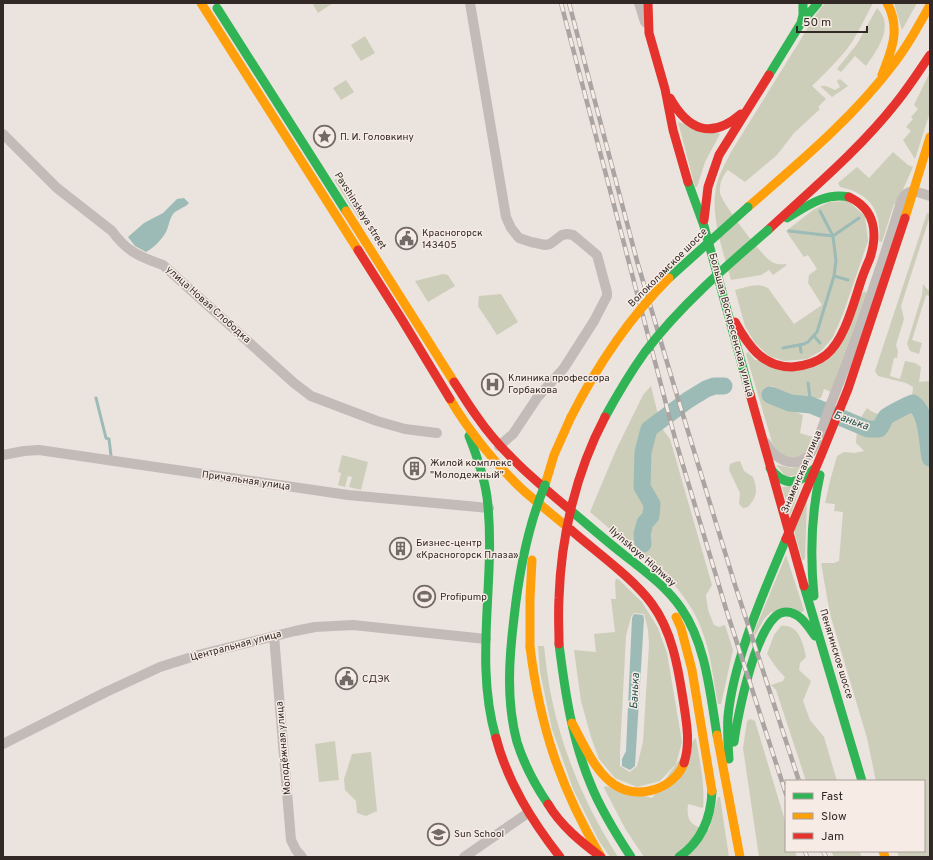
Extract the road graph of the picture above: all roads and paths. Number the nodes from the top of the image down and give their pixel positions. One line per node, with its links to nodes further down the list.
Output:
1 (201, 3): 23 (main road)
2 (214, 3): 25 (main road, Pavshinskaya street)
3 (470, 3): 29 (street)
4 (639, 3): 11 (street, Большая Воскресенская улица)
5 (648, 3): 11 (main road)
6 (803, 3): 10 (main road)
7 (818, 3): 10 (main road)
8 (887, 3): 13 (main road)
9 (930, 5): 13 (main road, Волоколамское шоссе)
10 (801, 23): 15 (main road)
11 (650, 33): 14 (main road, Большая Воскресенская улица)
12 (930, 55): 21 (main road)
13 (880, 80): 33 (main road, Волоколамское шоссе, bridge)
14 (665, 89): 15 (main road); 20 (main road, Большая Воскресенская улица)
15 (747, 108): 20 (main road)
16 (3, 134): 26 (street, улица Новая Слободка)
17 (930, 137): 18 (main road)
18 (914, 191): 19 (street); 24 (street)
19 (930, 196)
20 (704, 226): 22 (main road, Большая Воскресенская улица)
21 (768, 230): 22 (main road); 40 (main road, bridge)
22 (726, 305): 27 (main road, Большая Воскресенская улица)
23 (458, 413): 34 (main road); 40 (main road)
24 (828, 427): 27 (street); 28 (main road, Знаменская улица)
25 (487, 431): 29 (main road, Ilyinskoye Highway)
26 (437, 433)
27 (762, 435): 32 (main road, Большая Воскресенская улица)
28 (828, 438): 31 (main road, Знаменская улица); 39 (main road)
29 (500, 446): 36 (main road, Ilyinskoye Highway)
30 (3, 455): 34 (street, Причальная улица)
31 (816, 466): 32 (main road); 35 (main road, Знаменская улица)
32 (770, 467): 35 (main road, Большая Воскресенская улица)
33 (545, 485): 49 (main road, Волоколамское шоссе, bridge); 49 (main road, bridge)
34 (489, 508): 38 (main road)
35 (788, 534): 39 (main road, Пенягинское шоссе); 42 (main road, Знаменская улица)
36 (647, 575): 45 (main road, Ilyinskoye Highway); 51 (main road)
37 (274, 636): 38 (street, Центральная улица); 41 (street, Центральная улица); 46 (street, Молодёжная улица)
38 (486, 639): 44 (main road)
39 (820, 642): 42 (main road); 43 (main road, Пенягинское шоссе)
40 (572, 723): 50 (main road)
41 (3, 744)
42 (730, 771): 45 (main road)
43 (862, 780)
44 (528, 813): 47 (street); 48 (main road)
45 (734, 818): 52 (main road, Ilyinskoye Highway)
46 (302, 857)
47 (464, 857)
48 (560, 857)
49 (601, 857)
50 (631, 857)
51 (679, 857)
52 (740, 857)

